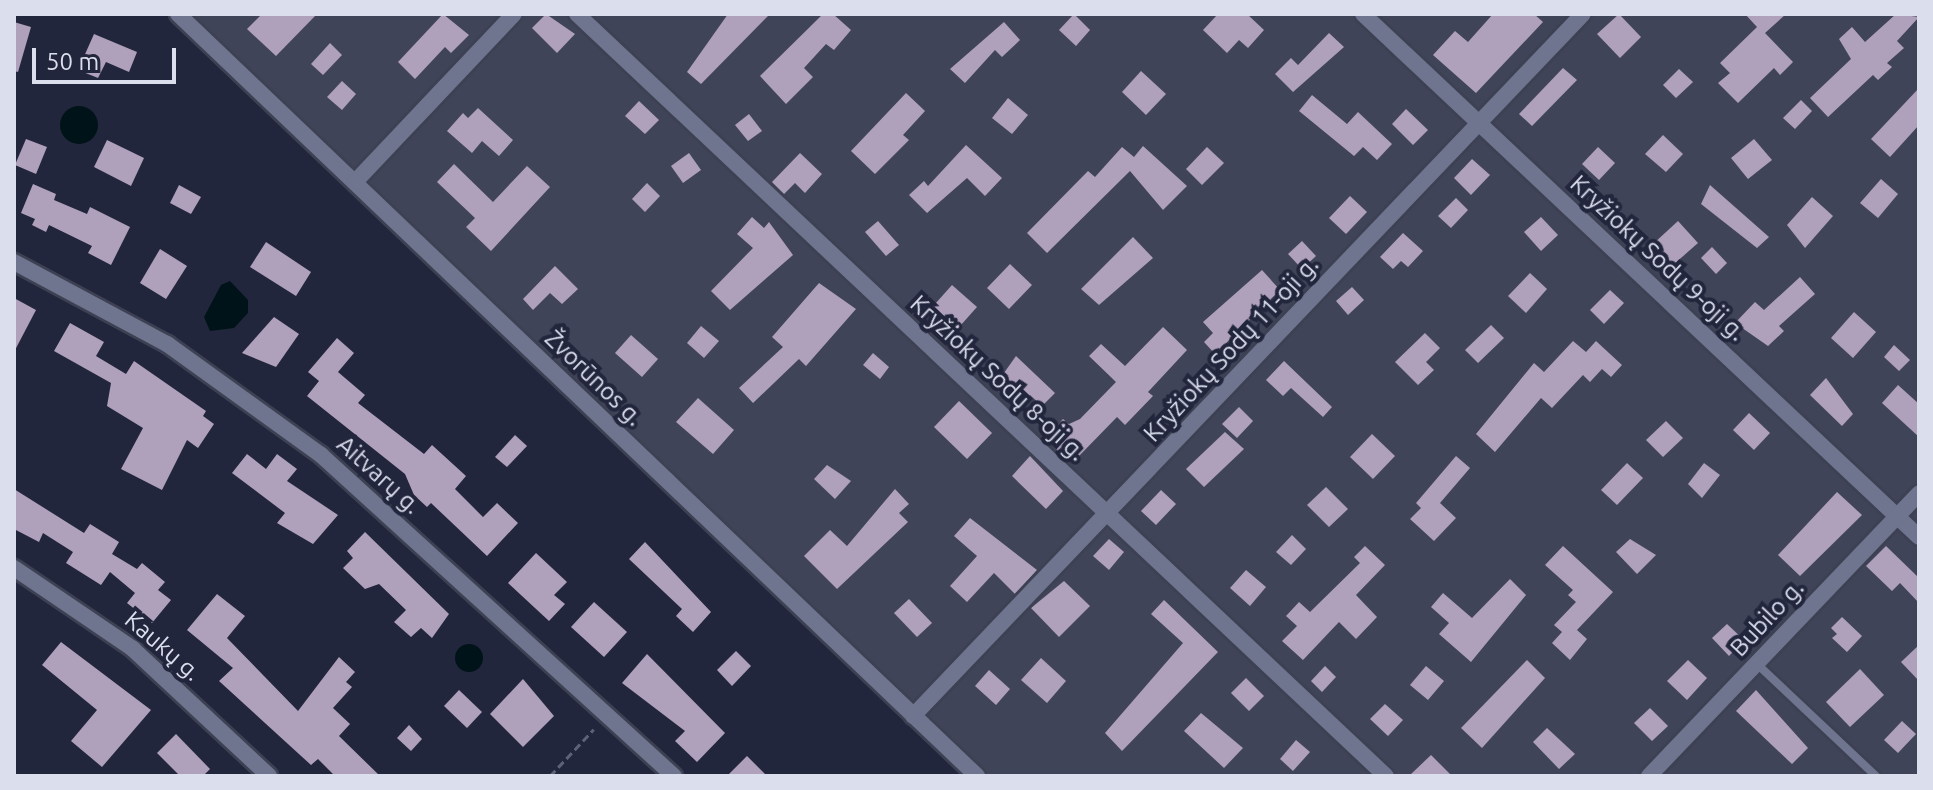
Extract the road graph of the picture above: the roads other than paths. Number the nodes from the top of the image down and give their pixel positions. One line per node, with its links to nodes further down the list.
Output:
1 (178, 14): 7 (street, Žvorūnos g.)
2 (514, 14): 7 (street)
3 (577, 14): 10 (street, Kryžiokų Sodų 8-oji g.)
4 (1363, 14): 6 (street, Kryžiokų Sodų 9-oji g.)
5 (1583, 14): 6 (street, Kryžiokų Sodų 11-oji g.)
6 (1478, 123): 10 (street, Kryžiokų Sodų 11-oji g.); 11 (street, Kryžiokų Sodų 9-oji g.)
7 (355, 182): 15 (street, Žvorūnos g.)
8 (14, 262): 17 (street, Aitvarų g.)
9 (1919, 493): 11 (street, Bubilo g.)
10 (1108, 513): 15 (street, Kryžiokų Sodų 11-oji g.); 19 (street, Kryžiokų Sodų 8-oji g.)
11 (1897, 515): 12 (street, Kryžiokų Sodų 9-oji g.); 14 (street, Bubilo g.)
12 (1919, 537)
13 (14, 568): 16 (street, Kaukų g.)
14 (1757, 664): 20 (street, Bubilo g.); 21 (lane)
15 (913, 716): 18 (street, Žvorūnos g.)
16 (269, 776)
17 (674, 776)
18 (977, 776)
19 (1386, 776)
20 (1649, 776)
21 (1876, 776)

